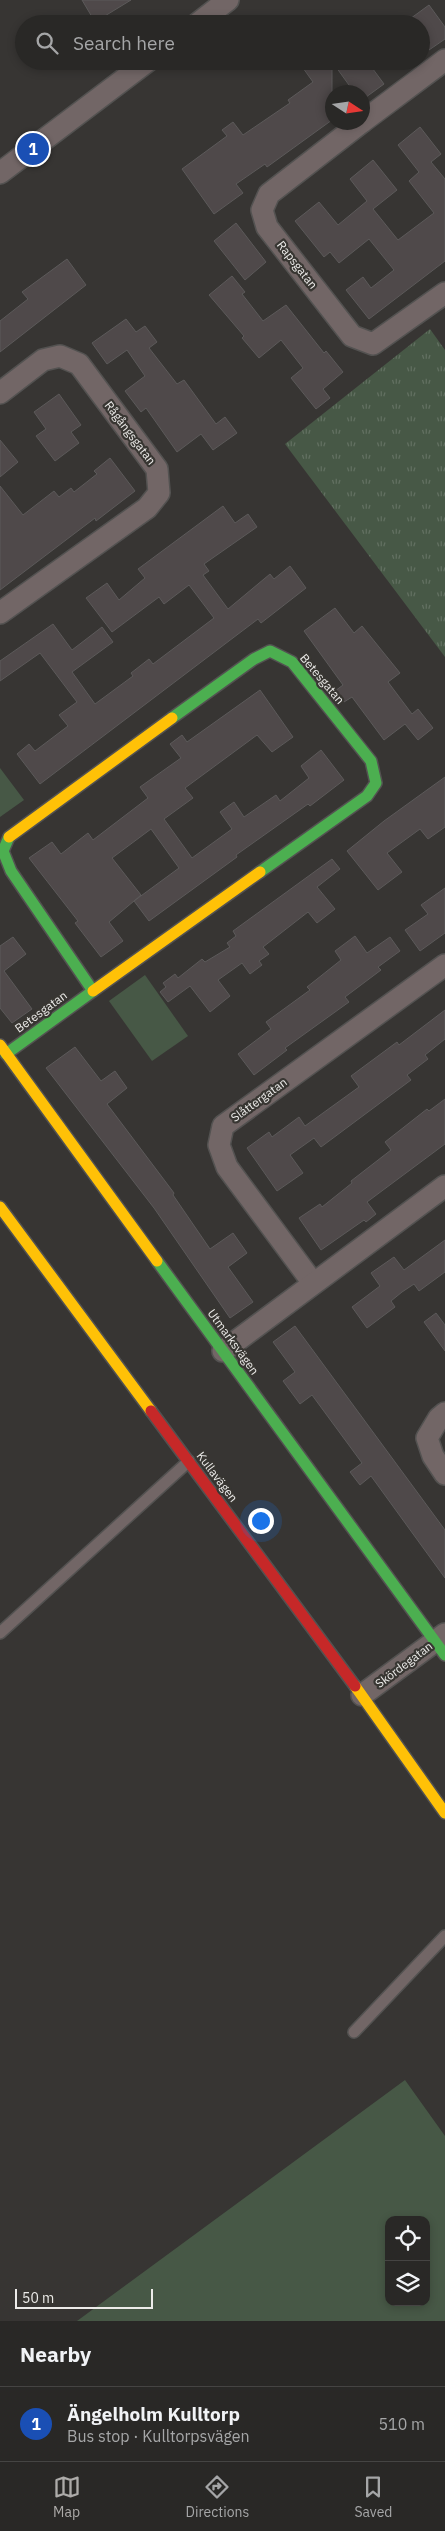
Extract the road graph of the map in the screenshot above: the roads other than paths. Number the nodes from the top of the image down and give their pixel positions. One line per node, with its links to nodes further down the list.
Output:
1 (228, 0): 2 (street)
2 (209, 15)
3 (445, 60): 5 (street, Rapsgatan)
4 (136, 70): 7 (street)
5 (370, 116)
6 (352, 130): 8 (street, Rapsgatan)
7 (0, 173)
8 (445, 293)
9 (0, 393): 10 (street, Rågångsgatan)
10 (0, 613)
11 (445, 965): 16 (street, Slåttergatan)
12 (93, 991): 12 (street, Betesgatan); 13 (street, Betesgatan)
13 (3, 1050): 17 (street, Utmarksvägen)
14 (445, 1186): 16 (street)
15 (0, 1207): 19 (street, Kullavägen)
16 (313, 1283): 17 (street)
17 (222, 1351): 22 (street, Utmarksvägen)
18 (445, 1413): 20 (street)
19 (188, 1461): 21 (lane); 23 (street, Kullavägen)
20 (445, 1474)
21 (1, 1629)
22 (442, 1643): 23 (street, Skördegatan)
23 (362, 1695): 24 (street, Kullavägen)
24 (445, 1813)
25 (445, 1936): 26 (lane)
26 (354, 2032)

